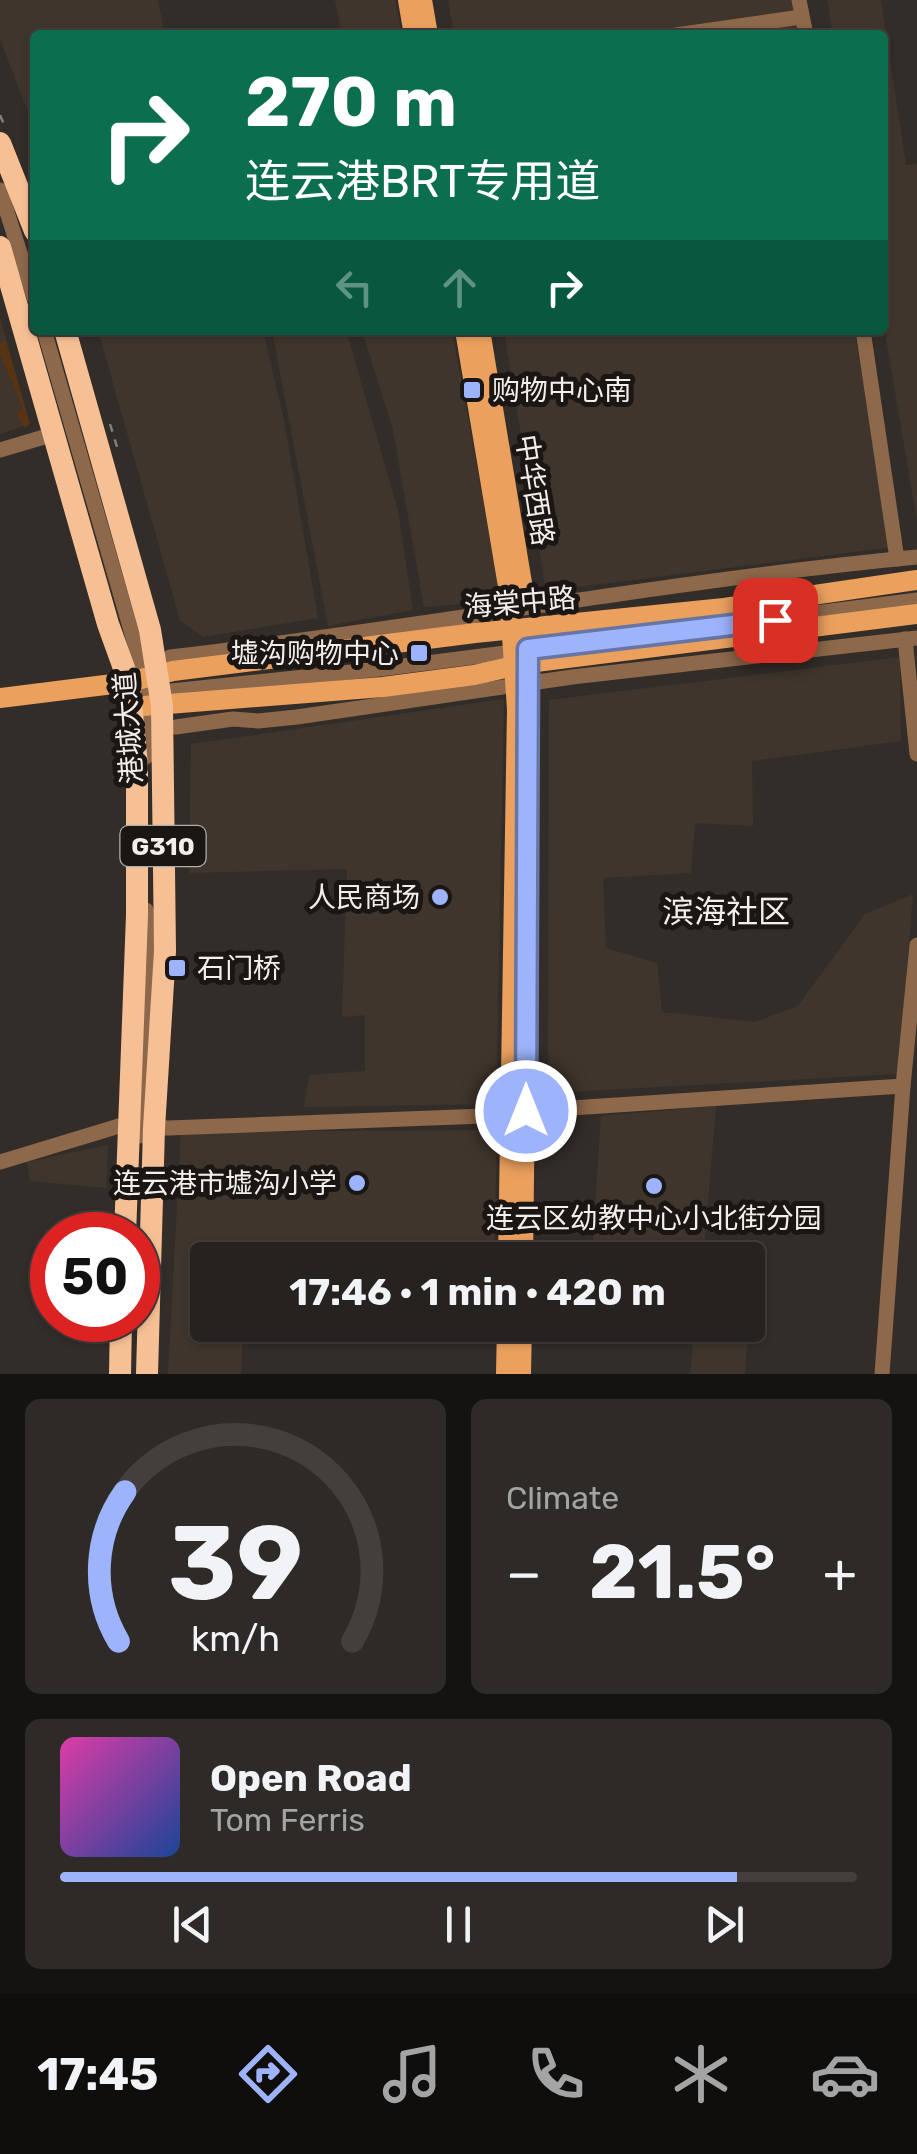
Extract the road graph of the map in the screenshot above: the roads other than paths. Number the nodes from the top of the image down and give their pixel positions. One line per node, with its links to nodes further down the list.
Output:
1 (408, 0): 5 (main road)
2 (422, 0): 6 (main road)
3 (799, 0): 4 (street)
4 (801, 17): 7 (street); 8 (street)
5 (413, 30)
6 (427, 30)
7 (711, 30)
8 (805, 30)
9 (0, 142): 11 (highway)
10 (0, 190): 13 (street)
11 (30, 219)
12 (0, 247): 28 (highway, 港城大道 / G310)
13 (30, 284)
14 (45, 335): 28 (street)
15 (66, 335): 28 (highway, 港城大道 / G310)
16 (466, 335): 27 (main road)
17 (481, 335): 27 (main road, 中华西路)
18 (863, 335): 22 (street)
19 (44, 437): 20 (street)
20 (0, 450)
21 (917, 556): 22 (street)
22 (896, 558): 27 (street)
23 (917, 580): 27 (main road, 海棠中路)
24 (917, 600): 27 (street)
25 (917, 614): 27 (main road, 海棠中路)
26 (911, 638): 27 (street); 31 (street)
27 (521, 647): 28 (main road, 海棠中路); 28 (main road, 海棠中路); 30 (street); 34 (main road, 中华西路)
28 (149, 689): 29 (main road); 35 (highway, 港城大道 / G310)
29 (0, 698)
30 (176, 726)
31 (917, 754)
32 (917, 945): 33 (street)
33 (903, 1086): 34 (street); 50 (street)
34 (518, 1113): 35 (street); 39 (main road); 40 (main road, 中华西路)
35 (142, 1127): 36 (street); 37 (highway, 港城大道 / G310); 38 (street); 47 (highway, 港城大道 / G310)
36 (0, 1162)
37 (129, 1212)
38 (136, 1212)
39 (509, 1242)
40 (522, 1242)
41 (120, 1342): 45 (highway)
42 (130, 1342): 46 (street)
43 (507, 1342): 48 (main road)
44 (521, 1342): 49 (main road)
45 (120, 1374)
46 (130, 1374)
47 (147, 1374)
48 (506, 1374)
49 (520, 1374)
50 (882, 1374)

